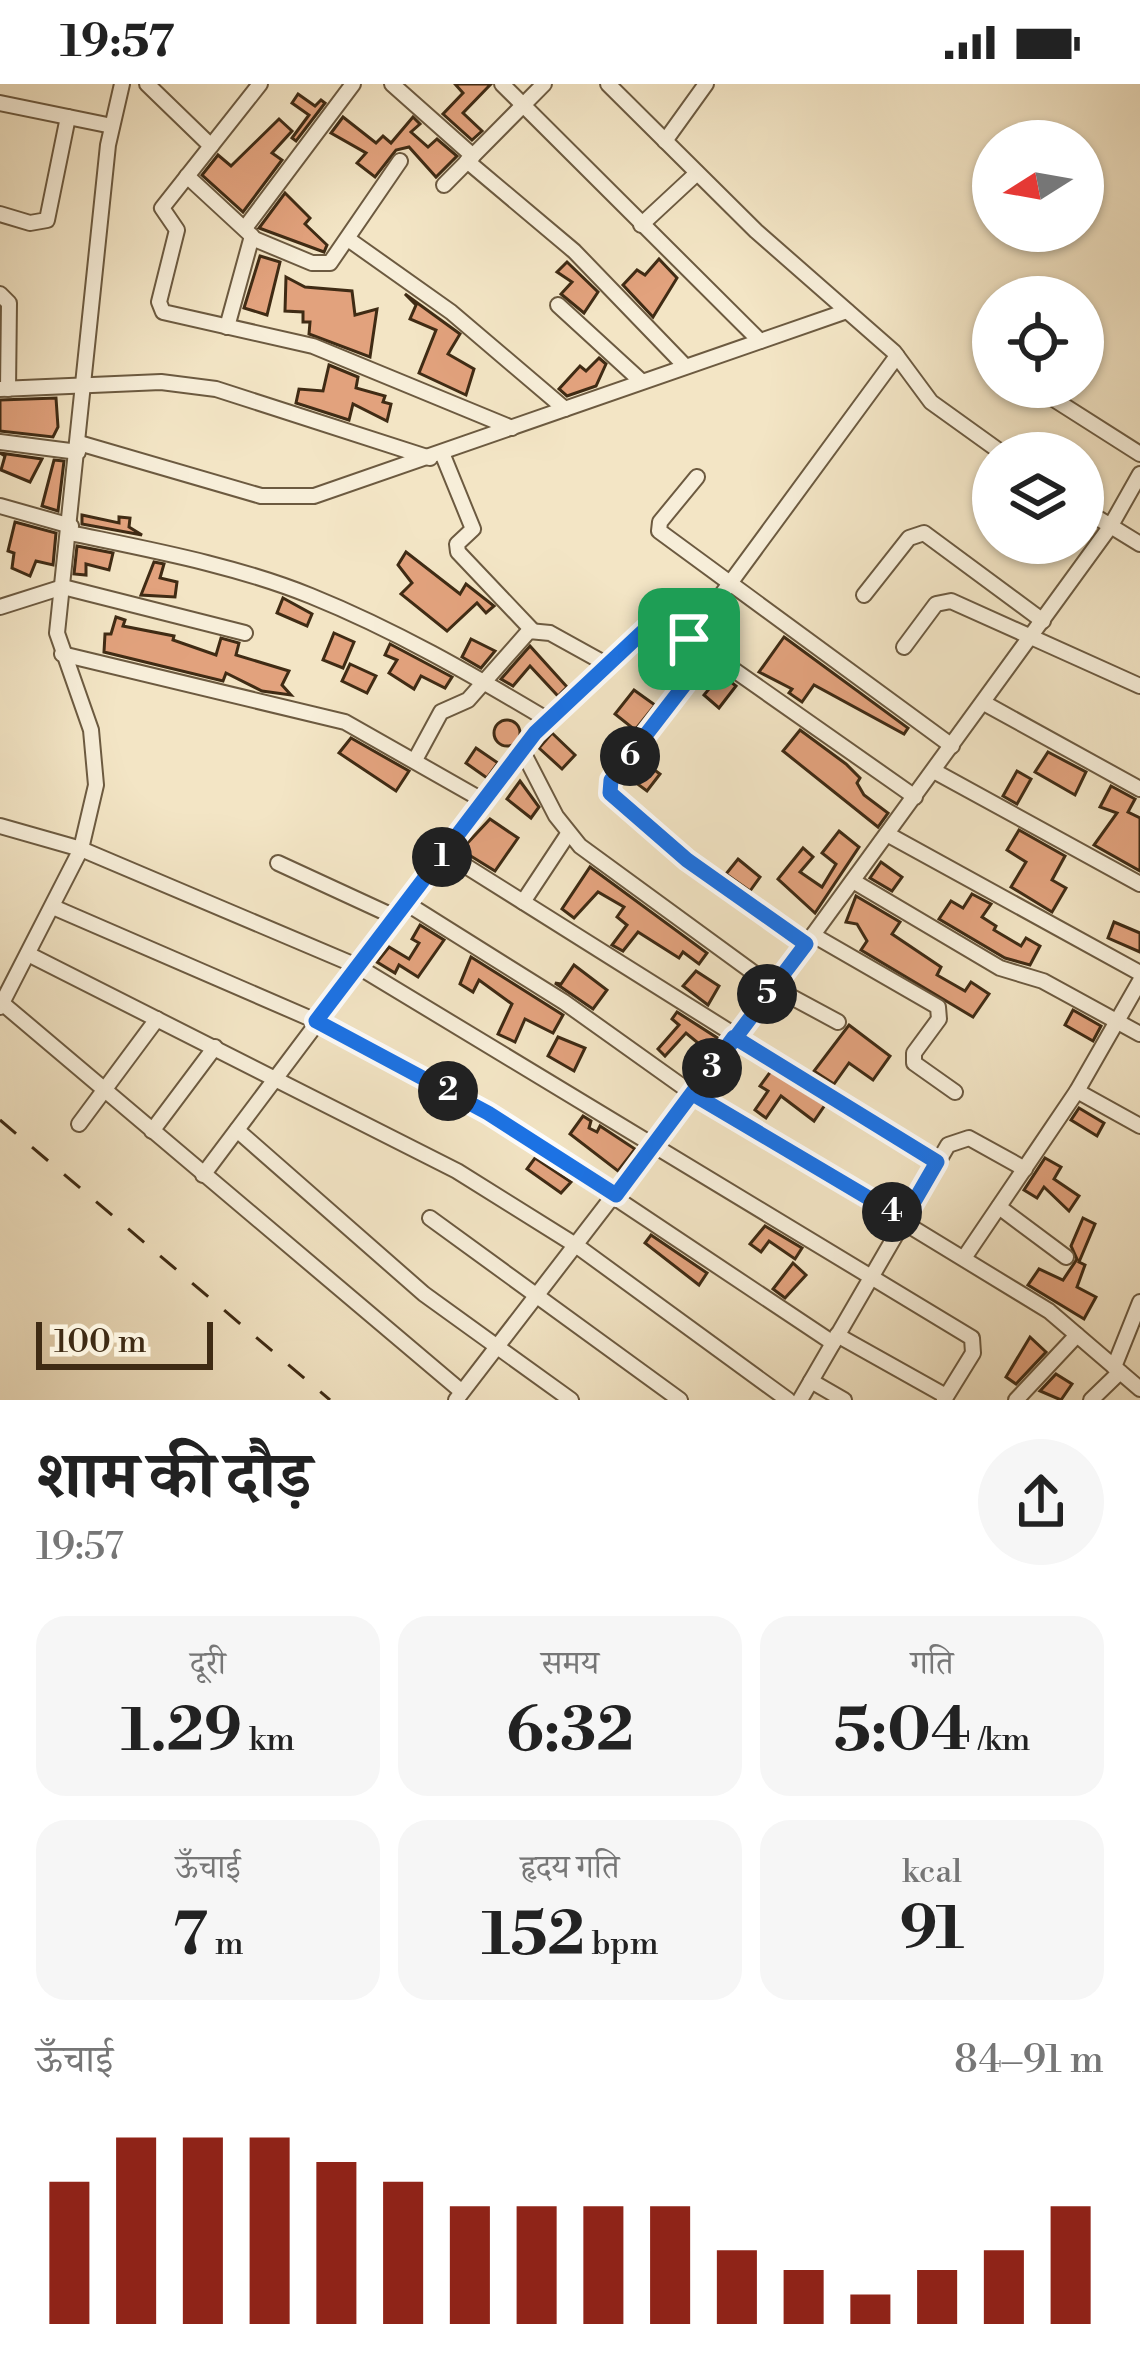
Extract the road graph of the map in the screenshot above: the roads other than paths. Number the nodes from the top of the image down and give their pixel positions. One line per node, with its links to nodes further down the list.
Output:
1 (122, 84): 13 (street)
2 (148, 84): 15 (street)
3 (260, 84): 15 (street)
4 (353, 84): 23 (street)
5 (392, 84): 16 (street)
6 (502, 84): 11 (street)
7 (544, 84): 11 (street)
8 (608, 84): 14 (street)
9 (706, 84): 14 (street)
10 (0, 103): 12 (street)
11 (523, 105): 16 (street); 22 (street)
12 (68, 117): 13 (street); 21 (street)
13 (112, 126): 33 (street)
14 (665, 141): 18 (street)
15 (211, 146): 19 (street)
16 (470, 159): 20 (street); 31 (street)
17 (400, 161): 24 (street)
18 (697, 173): 22 (street); 27 (street)
19 (187, 176): 23 (street); 28 (street)
20 (444, 185)
21 (0, 214)
22 (641, 225): 29 (street)
23 (249, 233): 24 (street); 28 (street)
24 (348, 239): 36 (street)
25 (0, 294): 34 (street)
26 (558, 305): 32 (street)
27 (847, 311): 29 (street); 30 (street)
28 (227, 327): 37 (street)
29 (760, 341): 31 (street)
30 (897, 356): 38 (street); 50 (street)
31 (685, 366): 32 (street)
32 (640, 381): 36 (street)
33 (84, 388): 34 (street); 40 (street); 42 (street)
34 (4, 389)
35 (1068, 408): 41 (street)
36 (565, 409): 37 (street)
37 (512, 428): 42 (street)
38 (973, 432)
39 (0, 442): 40 (street)
40 (79, 448): 42 (street); 48 (street)
41 (1140, 454)
42 (436, 455): 55 (street)
43 (1140, 473): 47 (street)
44 (697, 477): 50 (street)
45 (0, 506): 48 (street)
46 (1104, 523): 47 (street)
47 (1110, 527): 49 (street); 54 (street)
48 (70, 530): 51 (street); 63 (street)
49 (1140, 544)
50 (728, 584): 57 (street); 67 (street)
51 (63, 587): 53 (street); 56 (street); 61 (street)
52 (864, 595): 54 (street)
53 (0, 607)
54 (1043, 621): 58 (street)
55 (532, 630): 62 (street); 63 (street)
56 (245, 633)
57 (689, 639): 60 (street); 62 (street)
58 (1030, 640): 59 (street); 64 (street); 65 (street)
59 (904, 647)
60 (709, 653): 72 (street); 86 (street)
61 (62, 654): 69 (street); 77 (street)
62 (606, 664): 66 (street)
63 (482, 680): 66 (street); 69 (street)
64 (1140, 686)
65 (984, 703): 67 (street); 71 (street)
66 (548, 720): 68 (street)
67 (952, 746): 70 (street)
68 (522, 750): 73 (street); 75 (street)
69 (415, 760): 73 (street)
70 (934, 771): 72 (street); 81 (street)
71 (1140, 789)
72 (915, 797): 76 (street)
73 (484, 801): 78 (street)
74 (0, 826): 77 (street)
75 (568, 834): 82 (street); 90 (street)
76 (887, 834): 80 (street); 89 (street)
77 (81, 849): 84 (street); 88 (street)
78 (445, 853): 82 (street); 83 (street)
79 (278, 863): 85 (street)
80 (853, 881): 86 (street); 95 (street)
81 (1140, 884)
82 (524, 902): 97 (street)
83 (406, 903): 85 (street); 103 (street)
84 (53, 907): 87 (street); 93 (street)
85 (395, 917): 88 (street)
86 (810, 939): 90 (street); 102 (street)
87 (28, 954): 91 (street); 92 (street)
88 (357, 966): 93 (street); 108 (street)
89 (1140, 977): 95 (street)
90 (773, 987): 94 (street); 97 (street)
91 (1, 1005): 100 (street)
92 (157, 1019): 98 (street); 100 (street)
93 (316, 1021): 99 (street); 112 (street)
94 (838, 1022)
95 (1119, 1022): 96 (street); 101 (street)
96 (1140, 1034)
97 (734, 1037): 103 (street); 109 (street)
98 (215, 1048): 99 (street); 106 (street)
99 (273, 1076): 107 (street); 116 (street)
100 (106, 1088): 104 (street); 106 (street)
101 (1077, 1091): 105 (street); 110 (street)
102 (955, 1092)
103 (693, 1094): 108 (street); 115 (street)
104 (79, 1124)
105 (1140, 1126)
106 (152, 1130): 111 (street)
107 (237, 1130): 111 (street); 124 (street)
108 (656, 1143): 112 (street); 119 (street)
109 (937, 1162): 110 (street); 115 (street)
110 (1025, 1169): 113 (street)
111 (203, 1175): 128 (street)
112 (616, 1195): 116 (street); 123 (street)
113 (999, 1207): 117 (street); 118 (street)
114 (430, 1218): 120 (street)
115 (904, 1219): 118 (street); 119 (street)
116 (577, 1246): 120 (street); 132 (street)
117 (1066, 1257)
118 (964, 1258): 122 (street)
119 (871, 1276): 123 (street); 129 (street)
120 (536, 1293): 124 (street); 131 (street)
121 (1140, 1302): 125 (street)
122 (1077, 1335): 125 (street); 135 (street)
123 (835, 1339): 126 (street); 129 (street)
124 (496, 1347): 128 (street); 130 (street)
125 (1117, 1369): 127 (street); 136 (street)
126 (811, 1381): 133 (street); 134 (street)
127 (1140, 1389)
128 (459, 1396)
129 (945, 1398)
130 (571, 1400)
131 (680, 1400)
132 (788, 1400)
133 (800, 1400)
134 (844, 1400)
135 (1016, 1400)
136 (1091, 1400)

